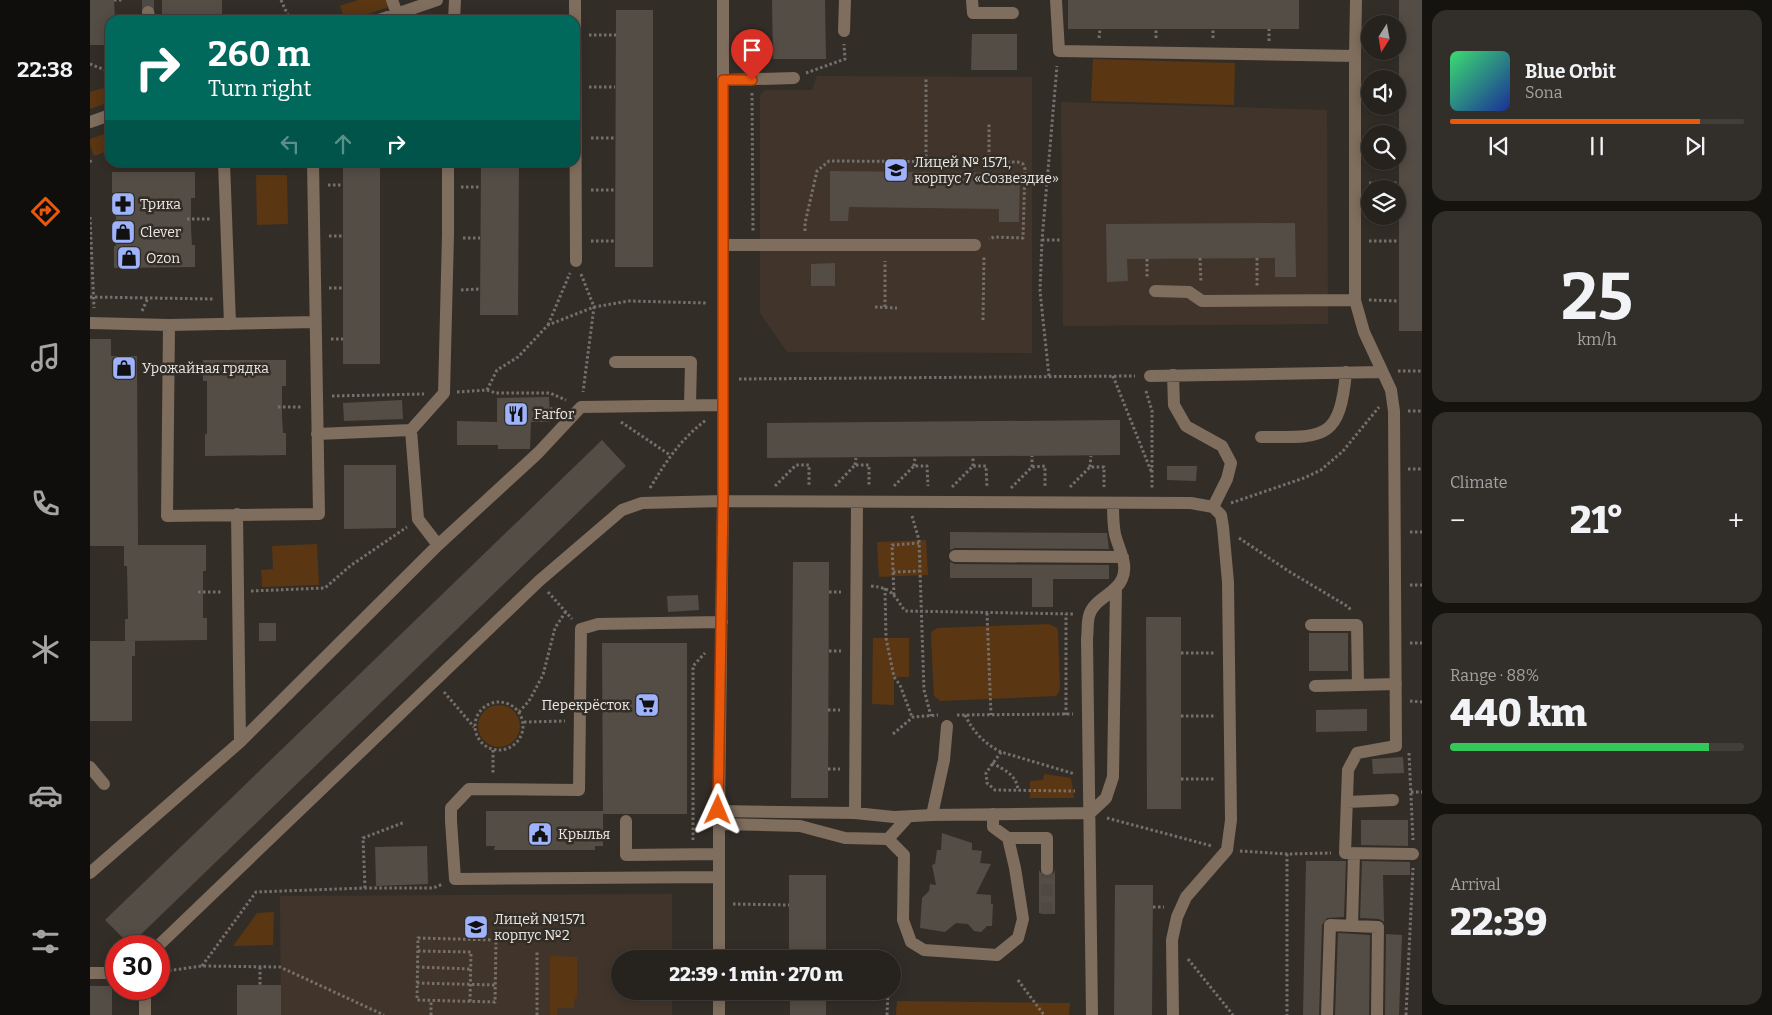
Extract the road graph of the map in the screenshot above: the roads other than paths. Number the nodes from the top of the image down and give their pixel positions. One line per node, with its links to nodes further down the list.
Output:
1 (392, 0): 11 (street)
2 (436, 0): 11 (street)
3 (455, 0): 13 (street)
4 (575, 0): 14 (street)
5 (723, 0): 18 (street)
6 (845, 0): 15 (street)
7 (972, 0): 10 (street)
8 (1056, 0): 16 (street)
9 (1356, 0): 16 (street)
10 (1013, 12)
11 (397, 14): 12 (street)
12 (394, 15)
13 (454, 15)
14 (575, 15)
15 (844, 31)
16 (1354, 56): 29 (street)
17 (794, 78): 18 (street)
18 (723, 80): 26 (street)
19 (105, 117): 20 (street)
20 (90, 122)
21 (224, 167): 32 (street)
22 (313, 167): 30 (street)
23 (448, 167): 41 (street)
24 (576, 167): 27 (street)
25 (980, 243): 26 (street)
26 (723, 245): 40 (street)
27 (576, 261)
28 (1155, 291): 29 (street)
29 (1354, 300): 36 (street)
30 (315, 322): 32 (street); 42 (street)
31 (93, 323): 33 (street)
32 (230, 324): 33 (street)
33 (169, 325): 48 (street)
34 (615, 362): 39 (street)
35 (1346, 372): 36 (street); 37 (street); 43 (street)
36 (1382, 372): 55 (street)
37 (1173, 375): 38 (street); 47 (street)
38 (1146, 379)
39 (690, 405): 40 (street); 49 (street)
40 (723, 405): 44 (street)
41 (411, 430): 42 (street); 49 (street)
42 (317, 434): 48 (street)
43 (1261, 437)
44 (723, 500): 45 (street); 53 (street); 81 (street)
45 (868, 502): 46 (street); 65 (street)
46 (1108, 503): 47 (street); 51 (street)
47 (1213, 508): 90 (street)
48 (237, 514): 59 (street)
49 (438, 545): 59 (street)
50 (955, 556): 51 (street)
51 (1122, 557): 52 (street)
52 (1116, 587): 66 (street); 66 (street)
53 (722, 622): 64 (street); 79 (street)
54 (1311, 625): 56 (street)
55 (1396, 684): 56 (street); 63 (street)
56 (1358, 685): 57 (street)
57 (1315, 686)
58 (947, 726): 68 (street)
59 (240, 742): 78 (street)
60 (90, 767): 61 (street)
61 (104, 784)
62 (1393, 800): 63 (street)
63 (1347, 802): 74 (street)
64 (718, 810): 65 (street); 71 (street)
65 (856, 813): 69 (street)
66 (1090, 813): 67 (street); 89 (street)
67 (993, 814): 68 (street); 72 (street)
68 (932, 815): 69 (street)
69 (908, 817): 73 (street)
70 (626, 821): 75 (street)
71 (719, 824): 73 (street); 75 (street)
72 (1008, 838): 73 (street); 77 (street)
73 (888, 839)
74 (1349, 853): 76 (street); 80 (street)
75 (719, 854): 79 (street)
76 (1414, 854)
77 (1047, 869)
78 (90, 873)
79 (719, 878): 82 (street)
80 (1352, 926): 91 (street); 92 (street)
81 (169, 935)
82 (719, 950)
83 (90, 973): 84 (street)
84 (105, 973)
85 (145, 1000): 87 (street)
86 (719, 1000): 88 (street)
87 (145, 1015)
88 (719, 1015)
89 (1092, 1015)
90 (1173, 1015)
91 (1327, 1015)
92 (1377, 1015)

